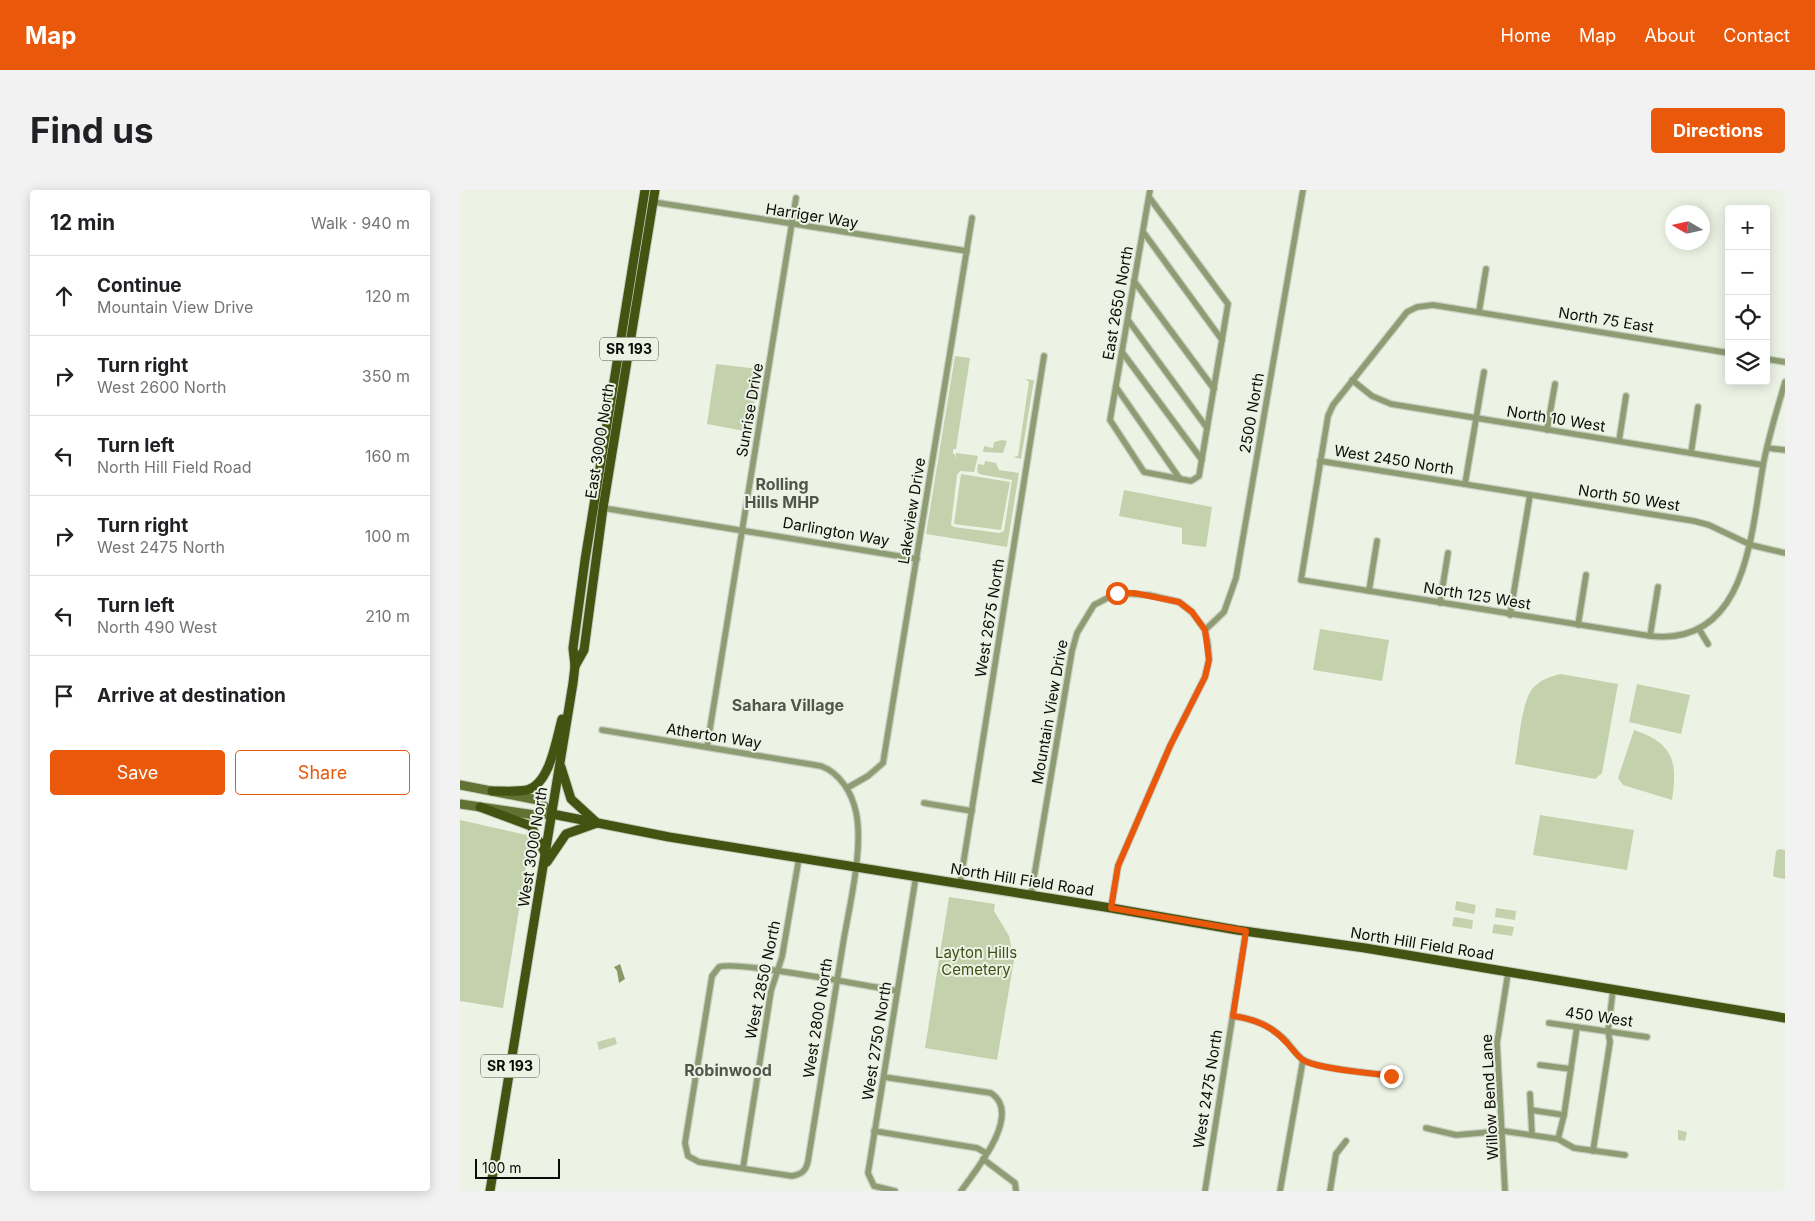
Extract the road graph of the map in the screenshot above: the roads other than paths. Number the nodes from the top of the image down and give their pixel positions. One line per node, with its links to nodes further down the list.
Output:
1 (645, 190): 36 (main road, East 3000 North / SR 193)
2 (655, 190): 7 (main road, East 3000 North / SR 193)
3 (1150, 190): 5 (street, East 2650 North)
4 (1303, 190): 60 (street, 2500 North)
5 (1149, 197): 10 (street, East 2650 North); 16 (street)
6 (796, 198): 9 (street, Sunrise Drive)
7 (653, 202): 9 (street, Harriger Way); 45 (main road, East 3000 North / SR 193)
8 (972, 218): 11 (street, Lakeview Drive)
9 (792, 225): 11 (street, Harriger Way); 46 (street, Sunrise Drive)
10 (1144, 233): 13 (street, East 2650 North); 16 (street)
11 (967, 251): 51 (street, Lakeview Drive)
12 (1486, 269): 14 (street)
13 (1134, 281): 15 (street, East 2650 North); 27 (street)
14 (1479, 312): 18 (street, North 75 East); 23 (street, North 75 East)
15 (1128, 320): 17 (street, East 2650 North); 31 (street)
16 (1222, 340): 27 (street)
17 (1122, 352): 26 (street, East 2650 North); 38 (street)
18 (1725, 352)
19 (1044, 356): 74 (street, West 2675 North)
20 (1770, 360): 21 (street)
21 (1785, 362)
22 (1484, 372): 30 (street)
23 (1352, 380): 30 (street, North 10 West); 39 (street, West 2450 North)
24 (1785, 382): 34 (street)
25 (1555, 384): 32 (street)
26 (1116, 387): 41 (street); 41 (street, East 2650 North)
27 (1214, 390): 31 (street)
28 (1626, 396): 33 (street)
29 (1698, 407): 37 (street)
30 (1476, 418): 32 (street, North 10 West); 42 (street)
31 (1207, 428): 38 (street)
32 (1547, 430): 33 (street, North 10 West)
33 (1619, 441): 37 (street, North 10 West)
34 (1767, 448): 35 (street); 40 (street)
35 (1785, 450)
36 (602, 451): 44 (main road, East 3000 North / SR 193); 45 (main road)
37 (1691, 453): 40 (street, North 10 West)
38 (1202, 460): 41 (street)
39 (1320, 461): 42 (street, West 2450 North); 53 (street, West 2450 North)
40 (1763, 465): 48 (street)
41 (1180, 479)
42 (1465, 484): 43 (street, North 50 West)
43 (1530, 495): 48 (street, North 50 West); 57 (street)
44 (593, 507): 63 (main road, West 3000 North / SR 193)
45 (603, 508): 46 (street, Darlington Way); 63 (main road, East 3000 North / SR 193)
46 (742, 529): 51 (street, Darlington Way); 66 (street, Sunrise Drive)
47 (1377, 541): 55 (street)
48 (1751, 545): 50 (street, North 50 West); 59 (street)
49 (1448, 553): 56 (street)
50 (1785, 553)
51 (917, 559): 69 (street, Lakeview Drive)
52 (1586, 575): 58 (street)
53 (1300, 580): 55 (street, North 125 West)
54 (1658, 587): 61 (street)
55 (1369, 591): 56 (street, North 125 West)
56 (1440, 603): 57 (street, North 125 West)
57 (1510, 615): 58 (street, North 125 West)
58 (1578, 624): 61 (street, North 125 West)
59 (1699, 629): 61 (street, North 125 West); 62 (street)
60 (1205, 630): 83 (street, Mountain View Drive); 84 (street)
61 (1650, 636)
62 (1708, 644)
63 (575, 666): 64 (main road, West 3000 North / SR 193)
64 (573, 683): 67 (main road, West 3000 North / SR 193); 70 (main road)
65 (602, 730): 66 (street, Atherton Way)
66 (707, 748): 69 (street, Atherton Way)
67 (560, 763): 75 (main road, West 3000 North / SR 193); 76 (main road)
68 (460, 785): 70 (main road)
69 (847, 788): 80 (street, West 2800 North)
70 (492, 791): 75 (main road)
71 (924, 803): 74 (street)
72 (460, 804): 73 (main road)
73 (480, 807): 75 (main road); 77 (main road)
74 (972, 811): 82 (street, West 2675 North)
75 (552, 814): 76 (main road, North Hill Field Road); 77 (main road, West 3000 North / SR 193)
76 (597, 823): 78 (main road, North Hill Field Road); 79 (main road)
77 (546, 855): 79 (main road, West 3000 North / SR 193)
78 (799, 858): 80 (main road, North Hill Field Road); 86 (street, West 2850 North)
79 (544, 866): 115 (main road, West 3000 North / SR 193)
80 (855, 868): 81 (main road, North Hill Field Road); 88 (street, West 2800 North)
81 (916, 876): 82 (main road, North Hill Field Road); 90 (street, West 2750 North)
82 (960, 884): 83 (main road, North Hill Field Road)
83 (1031, 895): 84 (main road, North Hill Field Road)
84 (1111, 908): 85 (main road, North Hill Field Road)
85 (1246, 931): 87 (main road, North Hill Field Road); 91 (street, West 2475 North)
86 (776, 971): 88 (street); 114 (street, West 2850 North); 114 (street)
87 (1508, 973): 89 (main road, North Hill Field Road); 106 (street, Willow Bend Lane)
88 (837, 981): 90 (street); 114 (street, West 2800 North)
89 (1613, 990): 92 (main road, North Hill Field Road); 95 (street)
90 (897, 991): 101 (street, West 2750 North)
91 (1233, 1016): 97 (street); 119 (street, West 2475 North)
92 (1785, 1018)
93 (1549, 1023): 94 (street, 450 West)
94 (1577, 1027): 95 (street, 450 West); 99 (street)
95 (1608, 1031): 96 (street, 450 West); 111 (street)
96 (1647, 1036)
97 (1303, 1060): 100 (street); 120 (street)
98 (1540, 1065): 99 (street)
99 (1571, 1069): 104 (street)
100 (1393, 1076)
101 (884, 1077): 107 (street, West 2750 North); 113 (street)
102 (1530, 1094): 103 (street)
103 (1531, 1110): 104 (street); 108 (street)
104 (1564, 1116): 109 (street)
105 (1426, 1128): 106 (street)
106 (1502, 1131): 108 (street); 122 (street, Willow Bend Lane)
107 (874, 1132): 113 (street); 116 (street, West 2750 North)
108 (1532, 1135): 109 (street)
109 (1558, 1139): 111 (street)
110 (1346, 1141): 121 (street)
111 (1593, 1150): 112 (street)
112 (1625, 1155)
113 (984, 1156): 117 (street); 118 (street)
114 (743, 1168)
115 (490, 1191)
116 (895, 1191)
117 (961, 1191)
118 (1016, 1191)
119 (1205, 1191)
120 (1280, 1191)
121 (1330, 1191)
122 (1506, 1191)

